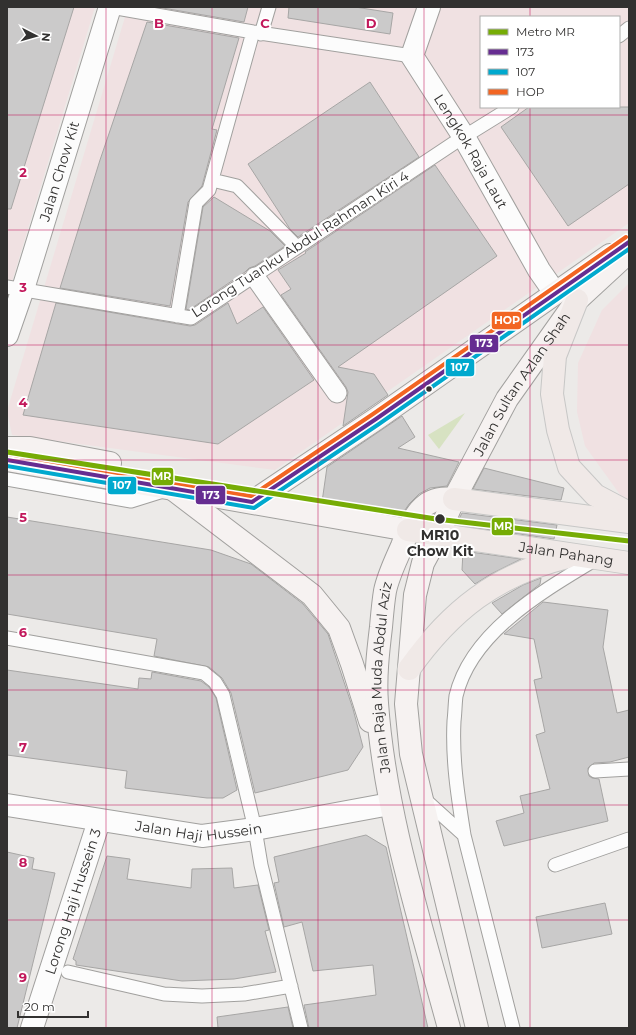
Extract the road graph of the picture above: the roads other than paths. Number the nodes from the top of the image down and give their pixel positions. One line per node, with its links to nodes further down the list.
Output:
1 (111, 7): 5 (lane); 15 (street, Jalan Chow Kit)
2 (269, 7): 5 (lane)
3 (429, 7): 7 (street)
4 (629, 28): 6 (lane)
5 (257, 33): 7 (lane); 10 (lane)
6 (620, 35)
7 (412, 56): 9 (street, Lengkok Raja Laut)
8 (510, 108): 9 (lane, Lorong Tuanku Abdul Rahman Kiri 4)
9 (464, 136): 12 (lane, Lorong Tuanku Abdul Rahman Kiri 4); 16 (street, Lengkok Raja Laut)
10 (212, 180): 12 (lane); 18 (lane)
11 (629, 242): 16 (main road, Jalan Sultan Azlan Shah)
12 (297, 247): 14 (lane, Lorong Tuanku Abdul Rahman Kiri 4)
13 (629, 252): 17 (main road, Jalan Sultan Azlan Shah)
14 (255, 277): 18 (lane, Lorong Tuanku Abdul Rahman Kiri 4); 20 (street)
15 (15, 288): 18 (lane, Lorong Tuanku Abdul Rahman Kiri 4); 19 (street, Jalan Chow Kit)
16 (555, 293): 29 (main road, Jalan Sultan Azlan Shah)
17 (577, 300): 28 (main road, Jalan Sultan Azlan Shah); 30 (main road)
18 (177, 316)
19 (7, 335)
20 (337, 393)
21 (7, 436): 23 (street)
22 (7, 448): 23 (main road)
23 (30, 448): 27 (main road)
24 (7, 460): 26 (main road)
25 (7, 479): 26 (lane)
26 (171, 488): 27 (main road); 42 (main road)
27 (221, 496): 29 (main road)
28 (454, 499): 31 (main road); 32 (main road, Jalan Raja Muda Abdul Aziz); 33 (main road, Jalan Sultan Azlan Shah)
29 (252, 502): 32 (main road)
30 (629, 513)
31 (629, 522)
32 (408, 530): 33 (main road, Jalan Pahang); 42 (main road, Jalan Raja Muda Abdul Aziz)
33 (438, 535): 34 (main road, Jalan Pahang); 38 (main road, Jalan Raja Muda Abdul Aziz)
34 (574, 555): 35 (main road, Jalan Pahang); 38 (main road)
35 (596, 559): 36 (main road, Jalan Pahang); 46 (lane)
36 (629, 563)
37 (7, 638): 45 (lane)
38 (409, 669): 41 (main road, Jalan Raja Muda Abdul Aziz)
39 (629, 769): 40 (lane)
40 (595, 771)
41 (421, 796): 46 (lane); 54 (main road, Jalan Raja Muda Abdul Aziz)
42 (390, 804): 45 (street, Jalan Haji Hussein); 53 (main road, Jalan Raja Muda Abdul Aziz)
43 (7, 805): 44 (street, Jalan Haji Hussein)
44 (99, 821): 45 (street, Jalan Haji Hussein); 51 (street, Lorong Haji Hussein 3)
45 (255, 829): 50 (lane)
46 (464, 836): 55 (lane)
47 (629, 839): 48 (lane)
48 (555, 865)
49 (68, 972): 50 (lane)
50 (291, 986): 52 (lane)
51 (32, 1028)
52 (301, 1028)
53 (448, 1028)
54 (477, 1028)
55 (513, 1028)

